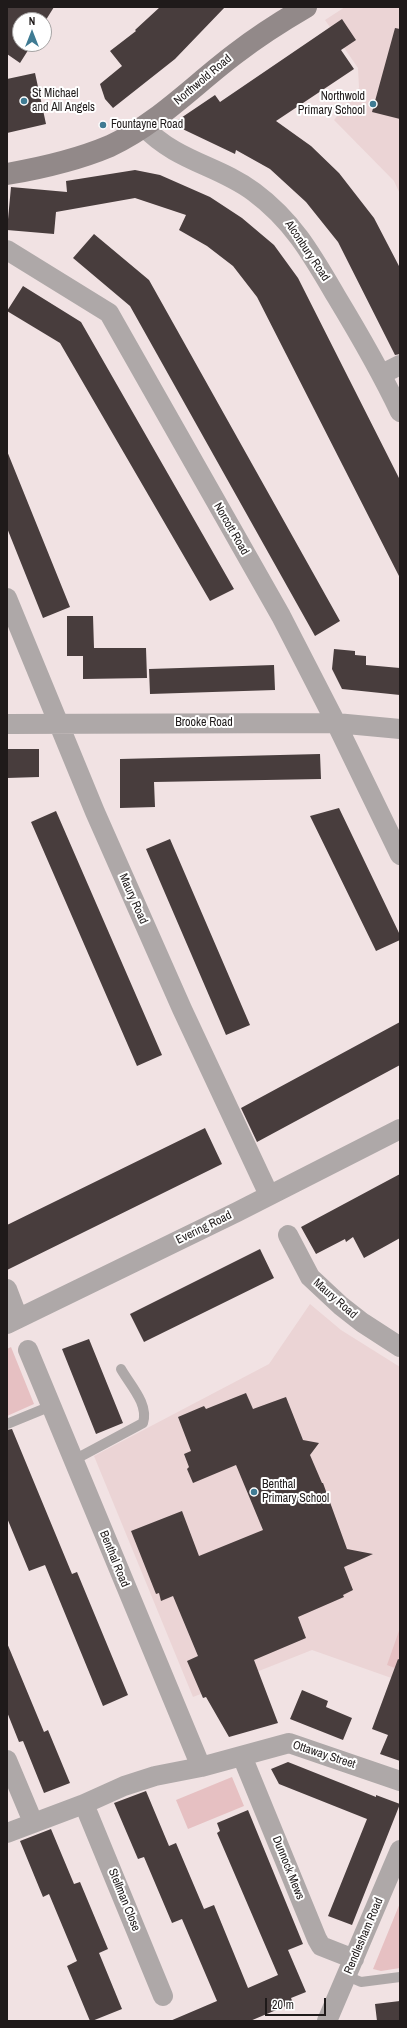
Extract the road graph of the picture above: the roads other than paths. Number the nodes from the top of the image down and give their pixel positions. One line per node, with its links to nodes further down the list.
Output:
1 (296, 10): 2 (main road, Northwold Road)
2 (143, 126): 3 (main road, Northwold Road); 6 (street, Alconbury Road)
3 (7, 174)
4 (7, 250): 10 (street, Norcott Road)
5 (400, 365): 6 (street)
6 (382, 374): 7 (street, Alconbury Road)
7 (400, 412)
8 (7, 598): 9 (street, Maury Road)
9 (58, 723): 10 (street, Brooke Road); 11 (street, Brooke Road); 15 (street, Maury Road)
10 (336, 723): 12 (street, Brooke Road); 13 (street, Norcott Road)
11 (7, 724)
12 (400, 729)
13 (400, 855)
14 (400, 1129): 15 (street, Evering Road)
15 (269, 1195): 18 (street, Evering Road)
16 (288, 1235): 19 (street, Maury Road)
17 (7, 1289): 18 (street)
18 (13, 1321)
19 (400, 1347)
20 (28, 1350): 22 (street, Benthal Road)
21 (121, 1370): 24 (lane)
22 (51, 1406): 23 (lane); 24 (street, Benthal Road)
23 (7, 1424)
24 (74, 1460): 27 (street, Benthal Road)
25 (242, 1756): 27 (street, Ottaway Street); 28 (street, Ottaway Street); 33 (street, Dunnock Mews)
26 (7, 1760): 30 (street)
27 (201, 1767): 29 (street)
28 (400, 1781)
29 (84, 1804): 30 (street); 35 (street, Stellman Close)
30 (33, 1822): 31 (street)
31 (7, 1833)
32 (400, 1850): 33 (street, Rendlesham Road)
33 (351, 1968): 34 (lane); 36 (street, Rendlesham Road)
34 (400, 1977)
35 (163, 1996)
36 (327, 2021)

